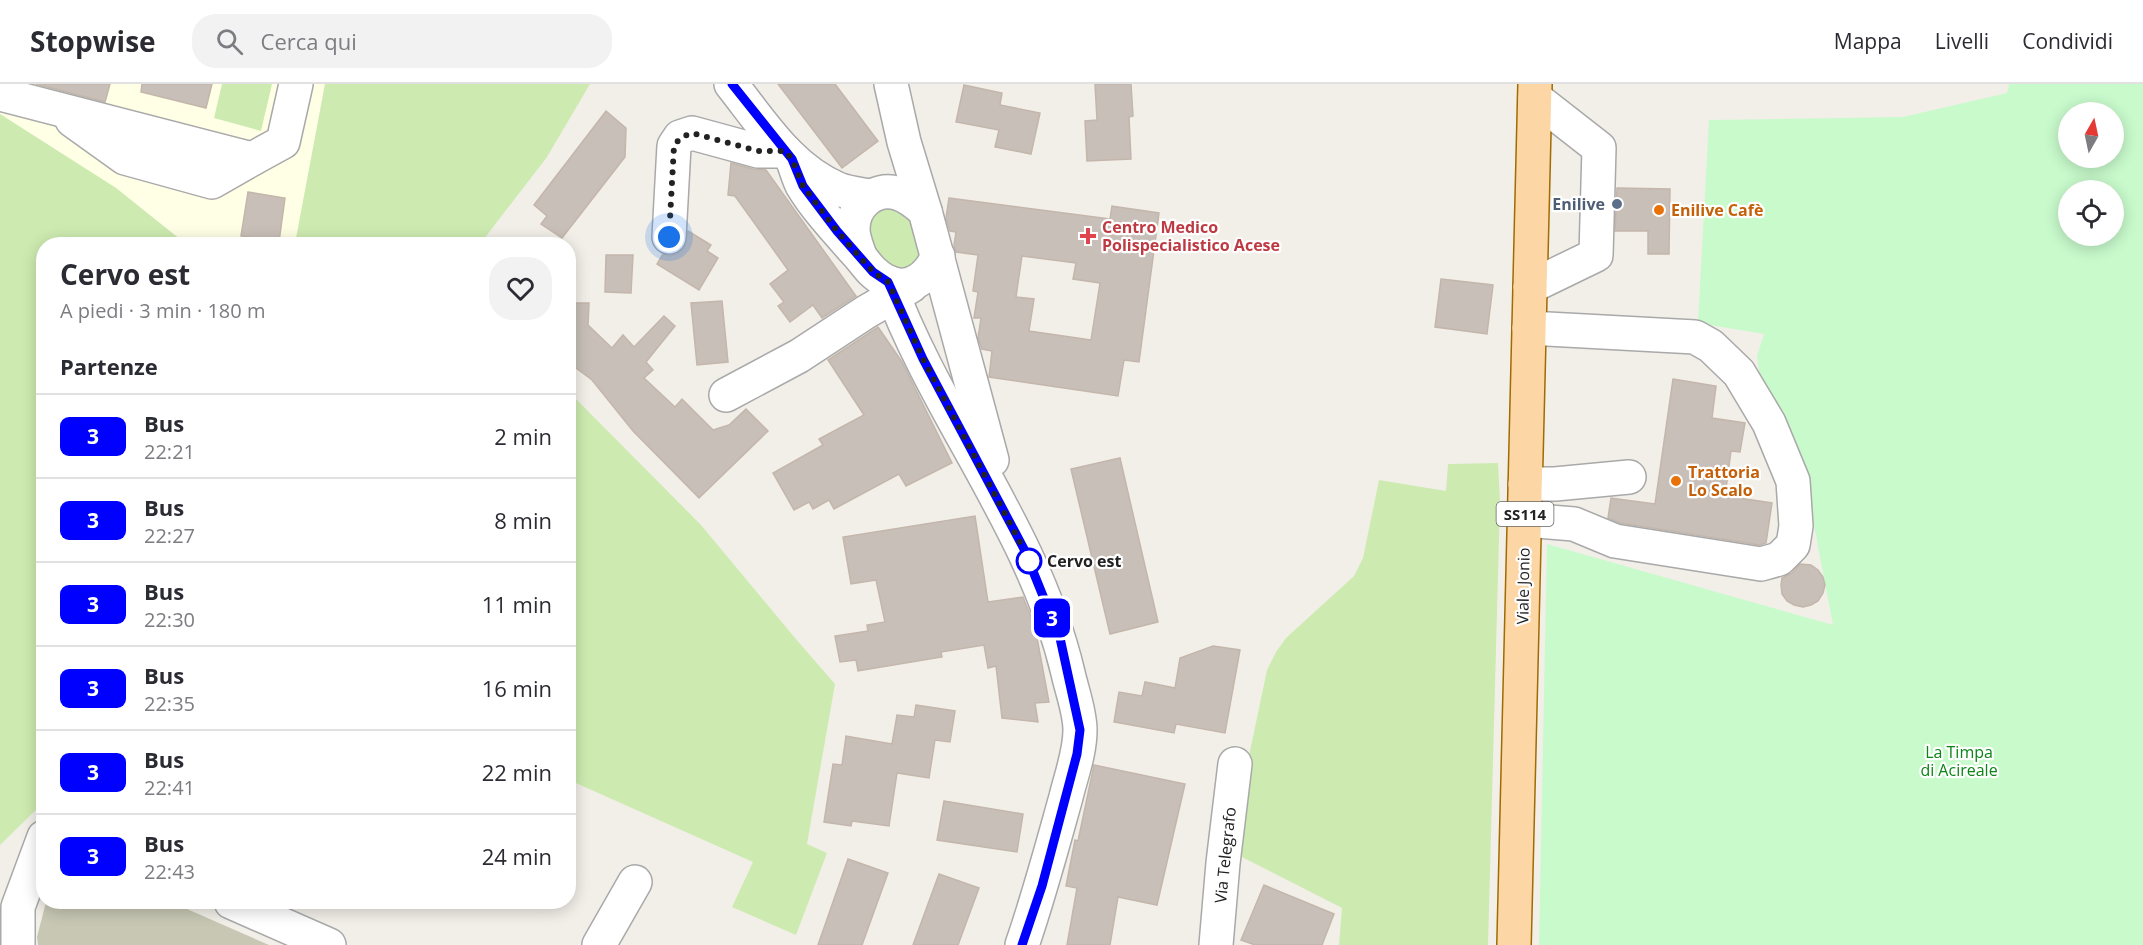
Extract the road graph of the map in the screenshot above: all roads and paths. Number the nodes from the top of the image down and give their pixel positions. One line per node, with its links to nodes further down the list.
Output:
1 (296, 84): 5 (street)
2 (732, 84): 7 (street)
3 (891, 84): 6 (street)
4 (1535, 91): 14 (main road, Viale Jonio / SS114); 14 (street)
5 (0, 94)
6 (904, 142): 8 (street); 9 (street)
7 (788, 155): 8 (street); 10 (street); 11 (street)
8 (874, 195): 9 (street); 11 (street)
9 (925, 211): 12 (street)
10 (669, 237)
11 (860, 256): 13 (street)
12 (938, 256): 13 (street); 19 (street)
13 (899, 287): 16 (street); 19 (street)
14 (1530, 287): 15 (main road, Viale Jonio / SS114)
15 (1529, 328): 18 (main road, Viale Jonio / SS114); 20 (street)
16 (726, 395)
17 (1629, 477): 18 (street)
18 (1525, 484): 20 (main road, Viale Jonio / SS114)
19 (1008, 517): 28 (street)
20 (1525, 520): 30 (main road, Viale Jonio / SS114)
21 (1235, 764): 29 (street, Via Telegrafo)
22 (36, 859): 25 (street)
23 (634, 882): 27 (street)
24 (247, 909): 26 (street)
25 (18, 945)
26 (329, 945)
27 (599, 945)
28 (1022, 945)
29 (1216, 945)
30 (1514, 945)

